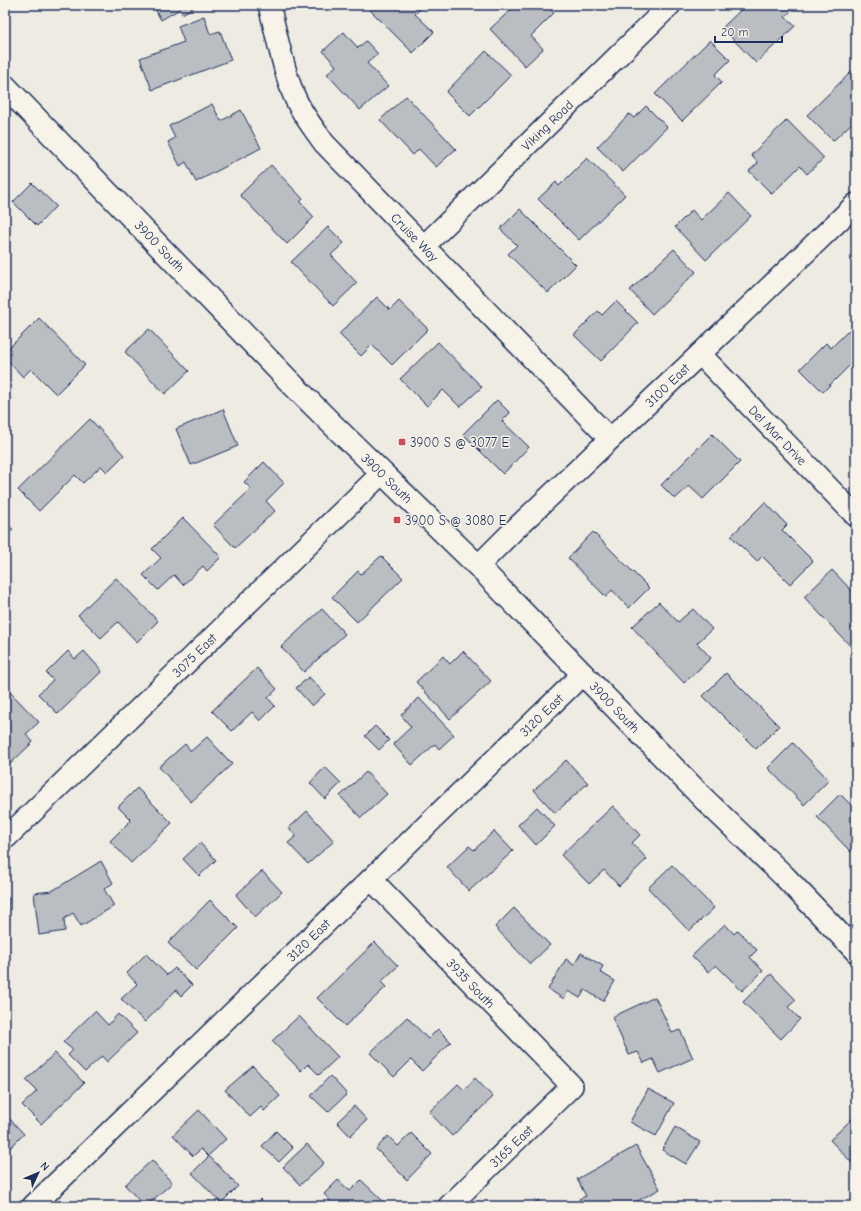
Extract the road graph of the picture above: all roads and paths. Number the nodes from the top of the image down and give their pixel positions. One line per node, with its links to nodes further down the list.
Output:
1 (269, 5): 5 (street, Cruise Way)
2 (670, 5): 5 (street, Viking Road)
3 (5, 86): 8 (main road, 3900 South)
4 (856, 204): 6 (street, 3100 East)
5 (424, 246): 7 (street, Cruise Way)
6 (700, 354): 7 (street, 3100 East); 9 (street, Del Mar Drive)
7 (610, 439): 10 (street, 3100 East)
8 (382, 473): 10 (main road, 3900 South); 12 (street, 3075 East)
9 (856, 516)
10 (478, 566): 11 (main road, 3900 South)
11 (583, 674): 13 (street, 3120 East); 14 (main road, 3900 South)
12 (6, 836)
13 (371, 879): 15 (street, 3935 South); 16 (street, 3120 East)
14 (856, 951)
15 (572, 1086): 17 (street, 3165 East)
16 (33, 1206)
17 (449, 1206)

